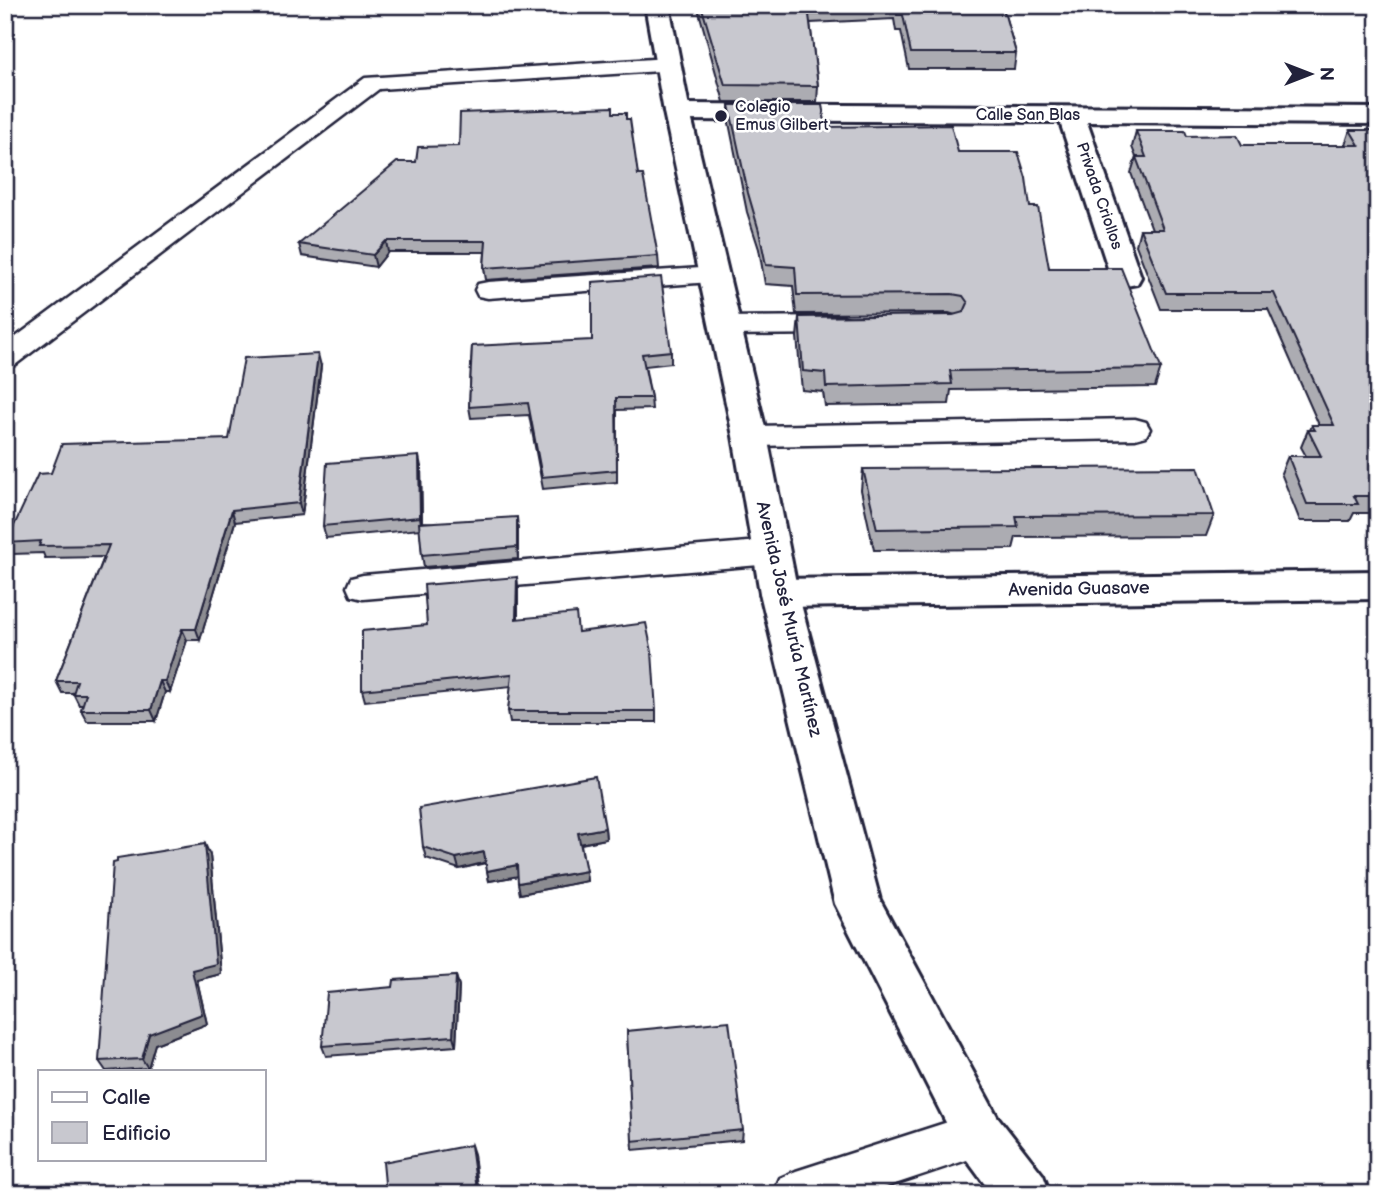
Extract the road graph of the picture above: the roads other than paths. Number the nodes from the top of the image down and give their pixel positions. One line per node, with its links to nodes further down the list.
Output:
1 (657, 5): 2 (street, Avenida José Murúa Martínez)
2 (668, 65): 3 (street, Avenida José Murúa Martínez); 11 (lane)
3 (677, 113): 4 (street, Calle San Blas); 6 (street, Avenida José Murúa Martínez)
4 (1071, 115): 5 (street, Calle San Blas); 7 (street, Privada Criollos)
5 (1378, 117)
6 (716, 275): 8 (lane); 10 (street, Avenida José Murúa Martínez)
7 (1126, 276)
8 (488, 290)
9 (870, 325): 10 (lane)
10 (725, 326): 13 (street, Avenida José Murúa Martínez)
11 (5, 359)
12 (1135, 429): 13 (lane)
13 (750, 436): 14 (street, Avenida José Murúa Martínez)
14 (775, 572): 15 (street, Avenida Guasave); 16 (lane); 17 (street, Avenida José Murúa Martínez)
15 (1378, 585)
16 (363, 587)
17 (979, 1134): 18 (lane); 19 (street, Avenida José Murúa Martínez)
18 (796, 1194)
19 (1024, 1194)

